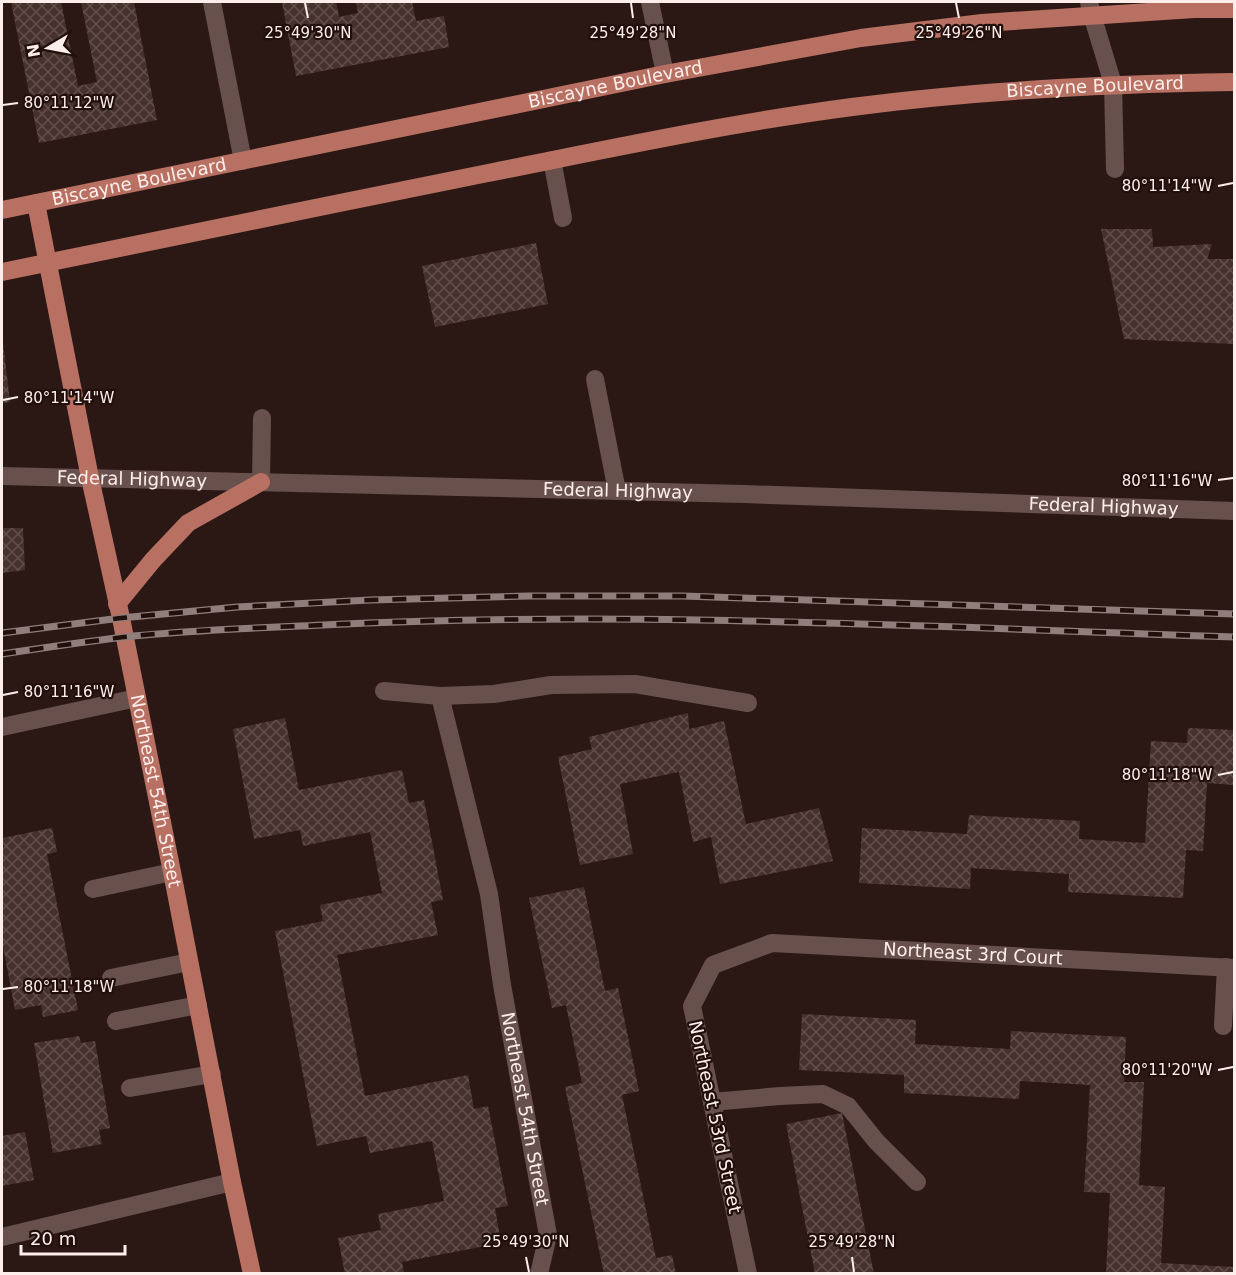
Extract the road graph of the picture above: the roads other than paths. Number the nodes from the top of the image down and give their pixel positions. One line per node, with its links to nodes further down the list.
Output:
1 (212, 2): 9 (street)
2 (650, 2): 5 (street)
3 (1090, 8): 4 (main road, Biscayne Boulevard); 5 (main road, Biscayne Boulevard); 7 (street)
4 (1234, 9)
5 (665, 74): 9 (main road, Biscayne Boulevard)
6 (1234, 82): 7 (main road, Biscayne Boulevard)
7 (1113, 84): 8 (main road, Biscayne Boulevard); 10 (street)
8 (552, 160): 13 (street); 14 (main road, Biscayne Boulevard)
9 (243, 161): 11 (main road, Biscayne Boulevard)
10 (1115, 169)
11 (36, 203): 12 (main road, Biscayne Boulevard); 14 (main road, Northeast 54th Street)
12 (2, 210)
13 (563, 218)
14 (47, 262): 15 (main road, Biscayne Boulevard); 19 (main road, Northeast 54th Street)
15 (2, 272)
16 (595, 379): 21 (street)
17 (262, 418): 20 (street)
18 (2, 476): 19 (street, Federal Highway)
19 (90, 478): 20 (street, Federal Highway); 23 (main road, Northeast 54th Street)
20 (261, 482): 21 (street, Federal Highway); 23 (main road)
21 (617, 491): 22 (street, Federal Highway)
22 (1234, 511)
23 (117, 604): 26 (main road, Northeast 54th Street)
24 (384, 691): 25 (street)
25 (440, 696): 27 (street); 45 (street, Northeast 54th Street)
26 (137, 698): 28 (street); 29 (main road, Northeast 54th Street)
27 (748, 703)
28 (2, 727)
29 (172, 872): 30 (street); 31 (main road, Northeast 54th Street)
30 (93, 889)
31 (189, 962): 34 (street); 35 (main road, Northeast 54th Street)
32 (713, 965): 33 (street, Northeast 3rd Court); 40 (street, Northeast 53rd Street)
33 (1230, 967): 37 (street)
34 (111, 978)
35 (198, 1005): 36 (street); 38 (main road, Northeast 54th Street)
36 (116, 1021)
37 (1223, 1026)
38 (212, 1074): 39 (street); 41 (main road, Northeast 54th Street)
39 (130, 1088)
40 (712, 1102): 42 (street); 46 (street, Northeast 53rd Street)
41 (232, 1182): 43 (street); 44 (main road, Northeast 54th Street)
42 (917, 1182)
43 (2, 1238)
44 (252, 1274)
45 (539, 1274)
46 (748, 1274)

